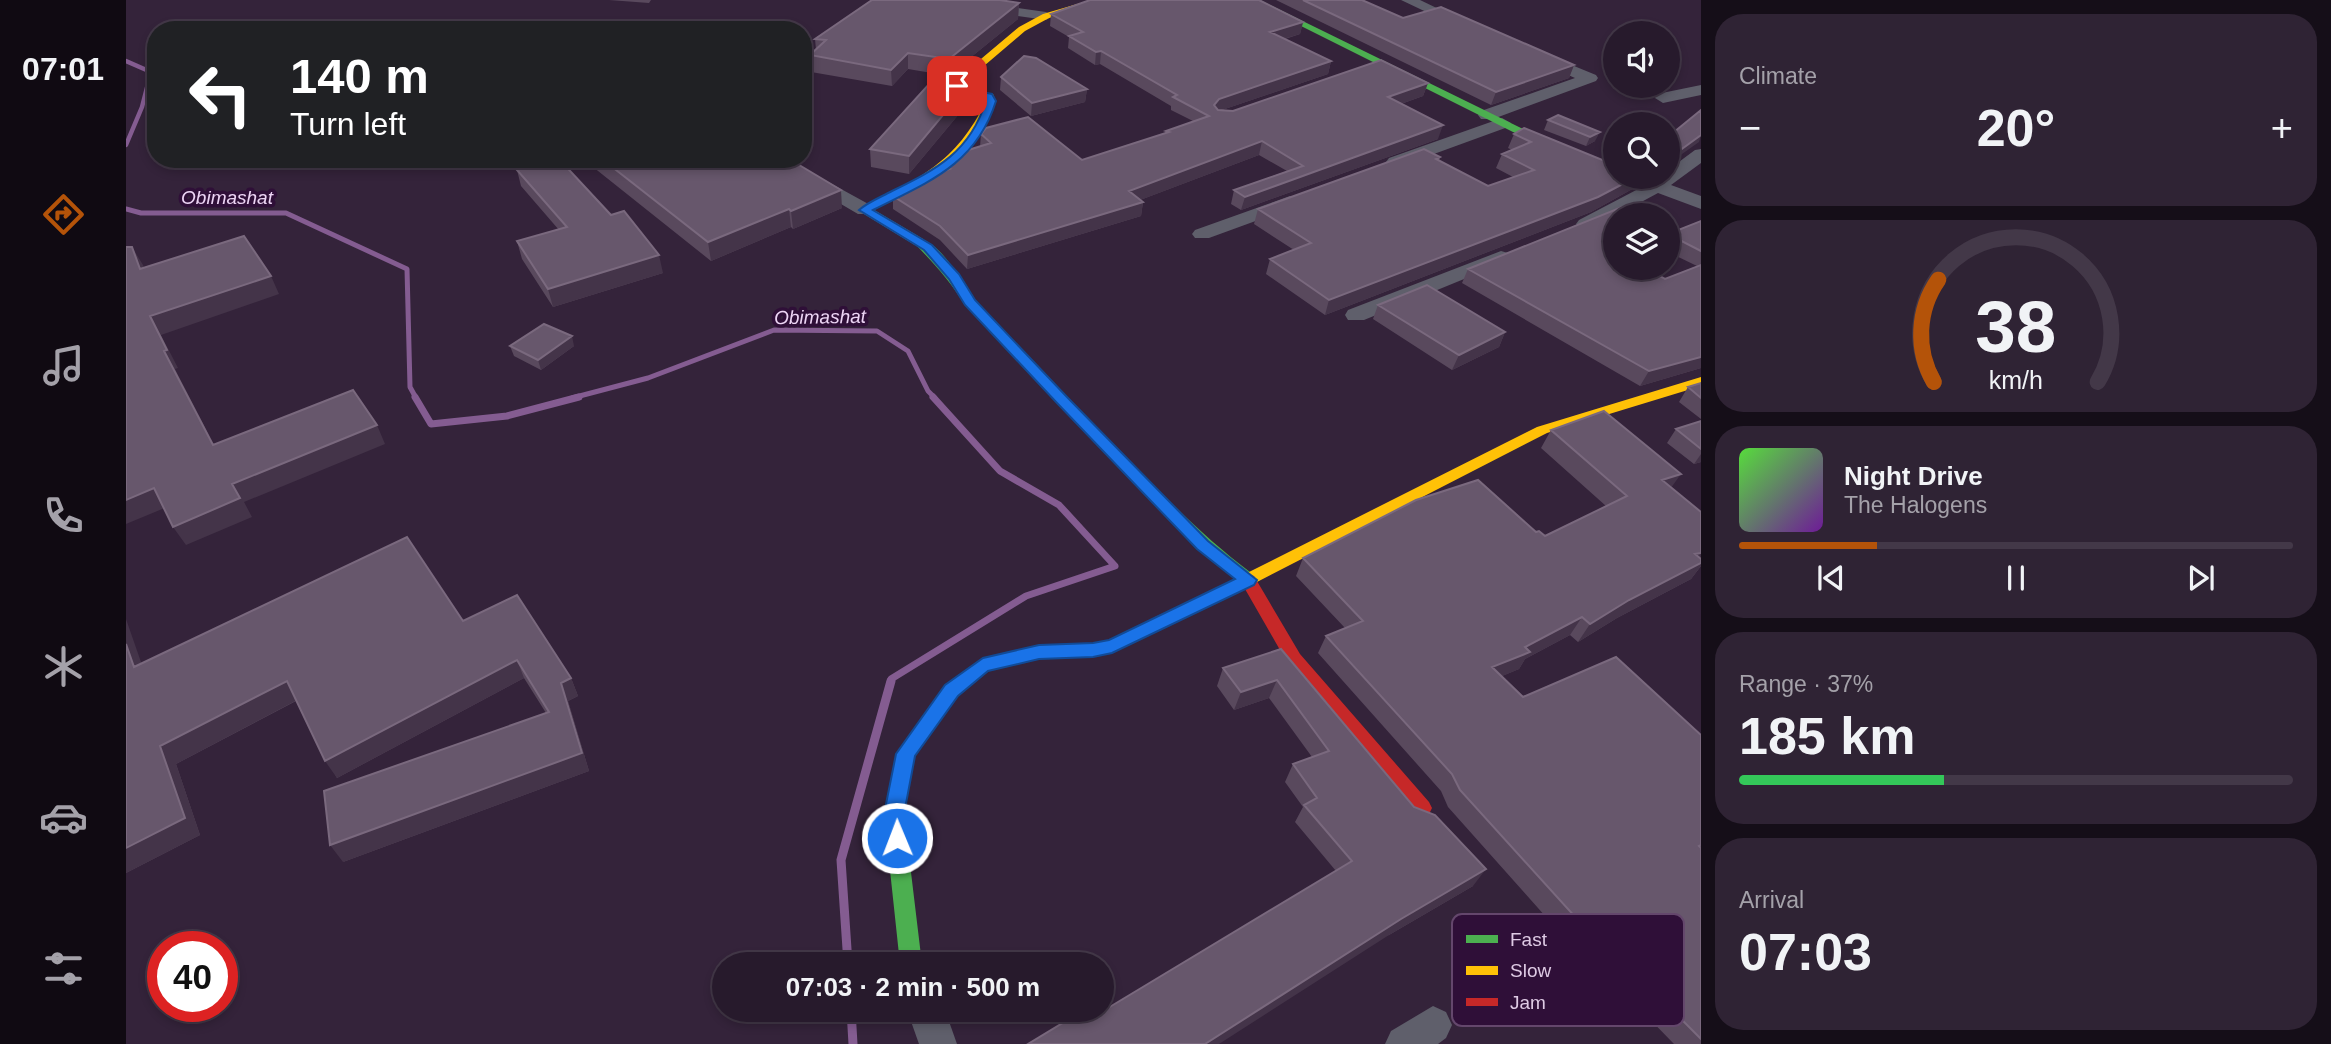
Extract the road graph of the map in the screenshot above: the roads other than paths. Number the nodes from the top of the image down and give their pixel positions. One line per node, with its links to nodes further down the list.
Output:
1 (932, 0): 5 (street)
2 (1100, 0): 5 (street)
3 (1252, 0): 8 (street)
4 (1408, 0): 6 (street)
5 (1046, 16): 22 (street)
6 (1481, 31)
7 (1529, 52): 12 (street)
8 (1382, 64): 9 (street); 12 (street)
9 (1355, 72)
10 (1701, 90): 11 (street)
11 (1680, 94)
12 (1494, 119): 14 (street); 17 (street)
13 (1701, 154): 15 (street)
14 (1603, 165)
15 (1680, 170)
16 (798, 171): 22 (street)
17 (1372, 171)
18 (1652, 189): 23 (street)
19 (1665, 189): 21 (street)
20 (1307, 195): 24 (street)
21 (1701, 204)
22 (865, 210): 28 (street)
23 (1574, 229)
24 (1202, 234)
25 (1522, 249): 26 (street)
26 (1356, 315)
27 (1701, 381): 28 (street)
28 (1248, 580): 29 (street); 30 (street)
29 (1422, 807)
30 (910, 952)
31 (930, 1022): 32 (street)
32 (938, 1044)

